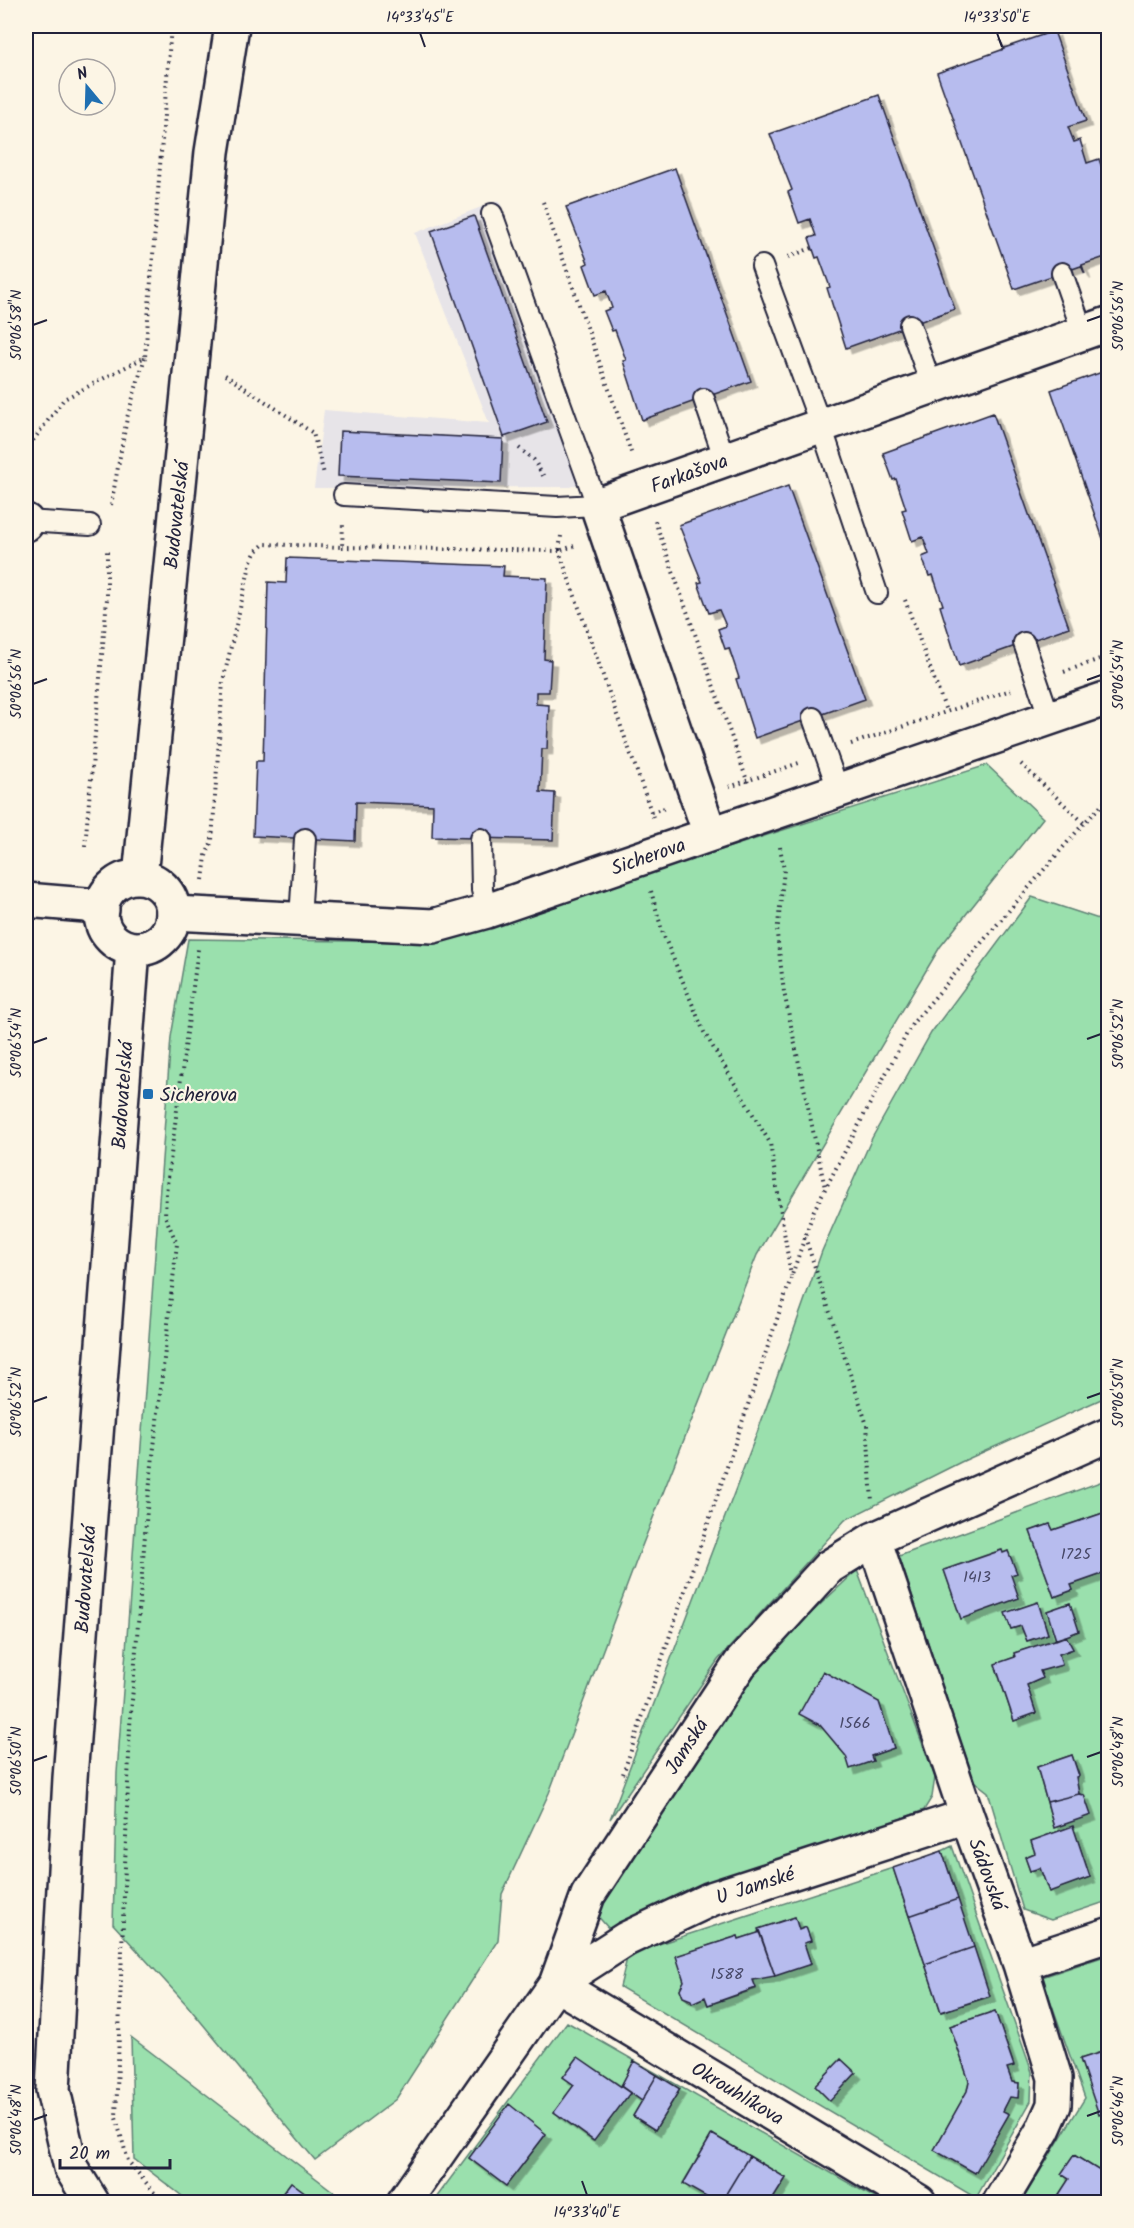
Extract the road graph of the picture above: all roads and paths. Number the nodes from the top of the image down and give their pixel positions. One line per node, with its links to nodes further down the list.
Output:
1 (171, 26): 10 (path)
2 (216, 26): 4 (street, Budovatelská)
3 (232, 26): 4 (street, Budovatelská)
4 (212, 152): 45 (street, Budovatelská)
5 (492, 214): 18 (lane)
6 (762, 266): 14 (lane)
7 (1062, 273): 9 (lane)
8 (910, 325): 12 (lane)
9 (1096, 328): 12 (street, Farkašova)
10 (145, 357): 15 (path); 19 (path)
11 (224, 374): 17 (path)
12 (932, 387): 14 (street, Farkašova)
13 (704, 399): 16 (lane)
14 (820, 426): 16 (street, Farkašova); 24 (lane)
15 (26, 450)
16 (725, 460): 18 (street, Farkašova)
17 (344, 495): 18 (lane); 23 (path)
18 (597, 505): 35 (street)
19 (110, 510)
20 (26, 522): 21 (lane)
21 (90, 525)
22 (107, 543): 43 (path)
23 (342, 547): 37 (path); 46 (path)
24 (878, 593): 29 (path)
25 (1024, 643): 27 (lane)
26 (1108, 656): 27 (path)
27 (1037, 681): 29 (path); 31 (lane)
28 (1108, 699): 31 (street, Sicherova)
29 (946, 711): 32 (path); 33 (path)
30 (813, 718): 33 (lane)
31 (1050, 719): 32 (street, Sicherova)
32 (960, 749): 34 (street, Sicherova)
33 (826, 753): 34 (lane); 35 (path)
34 (839, 792): 38 (street, Sicherova)
35 (697, 797): 37 (path); 40 (street)
36 (1108, 799): 54 (path)
37 (651, 812): 39 (path)
38 (774, 813): 40 (street, Sicherova); 54 (path)
39 (654, 820)
40 (711, 834): 44 (street, Sicherova)
41 (304, 838): 51 (lane)
42 (481, 839): 49 (lane)
43 (85, 846)
44 (642, 858): 49 (street, Sicherova); 56 (path)
45 (140, 877): 48 (street); 50 (street)
46 (203, 882)
47 (26, 900): 48 (street)
48 (102, 910): 52 (street)
49 (488, 911): 51 (street, Sicherova)
50 (173, 914): 51 (street, Sicherova); 52 (street)
51 (300, 920)
52 (133, 949): 64 (street, Budovatelská)
53 (210, 949): 65 (path)
54 (826, 1189): 55 (path)
55 (805, 1237): 56 (path); 58 (path)
56 (791, 1278): 59 (path)
57 (1108, 1435): 58 (street, Jamská)
58 (874, 1539): 60 (street, Sádovská); 63 (street, Jamská)
59 (620, 1785)
60 (967, 1816): 62 (street, Sádovská); 63 (street, U Jamské)
61 (1108, 1935): 62 (street)
62 (1020, 1964): 68 (street, Sádovská)
63 (556, 1984): 66 (street, Jamská); 67 (street, Okrouhlíkova)
64 (92, 2202)
65 (162, 2202)
66 (404, 2202)
67 (919, 2202)
68 (1000, 2202)

